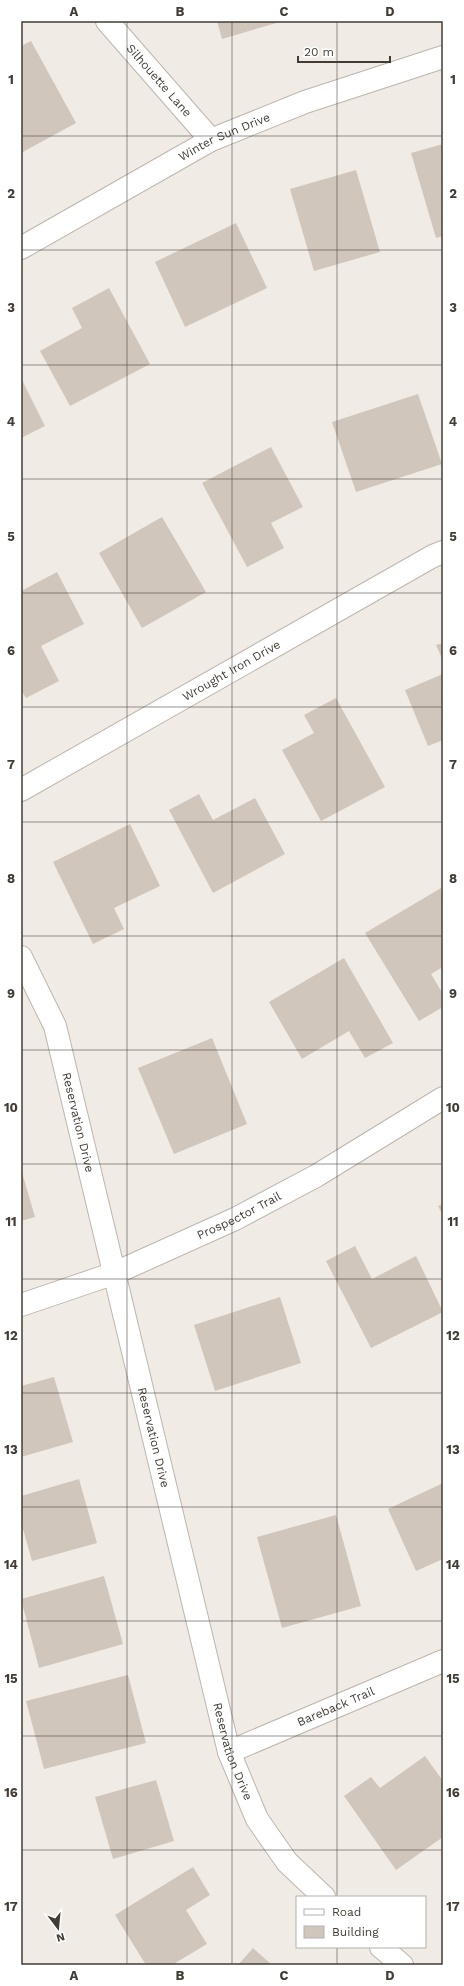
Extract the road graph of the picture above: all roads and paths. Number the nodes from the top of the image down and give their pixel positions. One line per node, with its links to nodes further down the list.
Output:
1 (107, 21): 3 (street, Silhouette Lane)
2 (443, 57): 3 (street, Winter Sun Drive)
3 (211, 140): 4 (street, Winter Sun Drive)
4 (21, 248)
5 (443, 552): 6 (street, Wrought Iron Drive)
6 (21, 790)
7 (21, 958): 9 (street, Reservation Drive)
8 (443, 1098): 9 (street, Prospector Trail)
9 (114, 1273): 10 (street, Prospector Trail); 12 (street, Reservation Drive)
10 (21, 1305)
11 (443, 1661): 12 (street, Bareback Trail)
12 (229, 1752): 13 (street, Reservation Drive)
13 (323, 1896)
14 (382, 1948): 15 (street)
15 (402, 1965)

